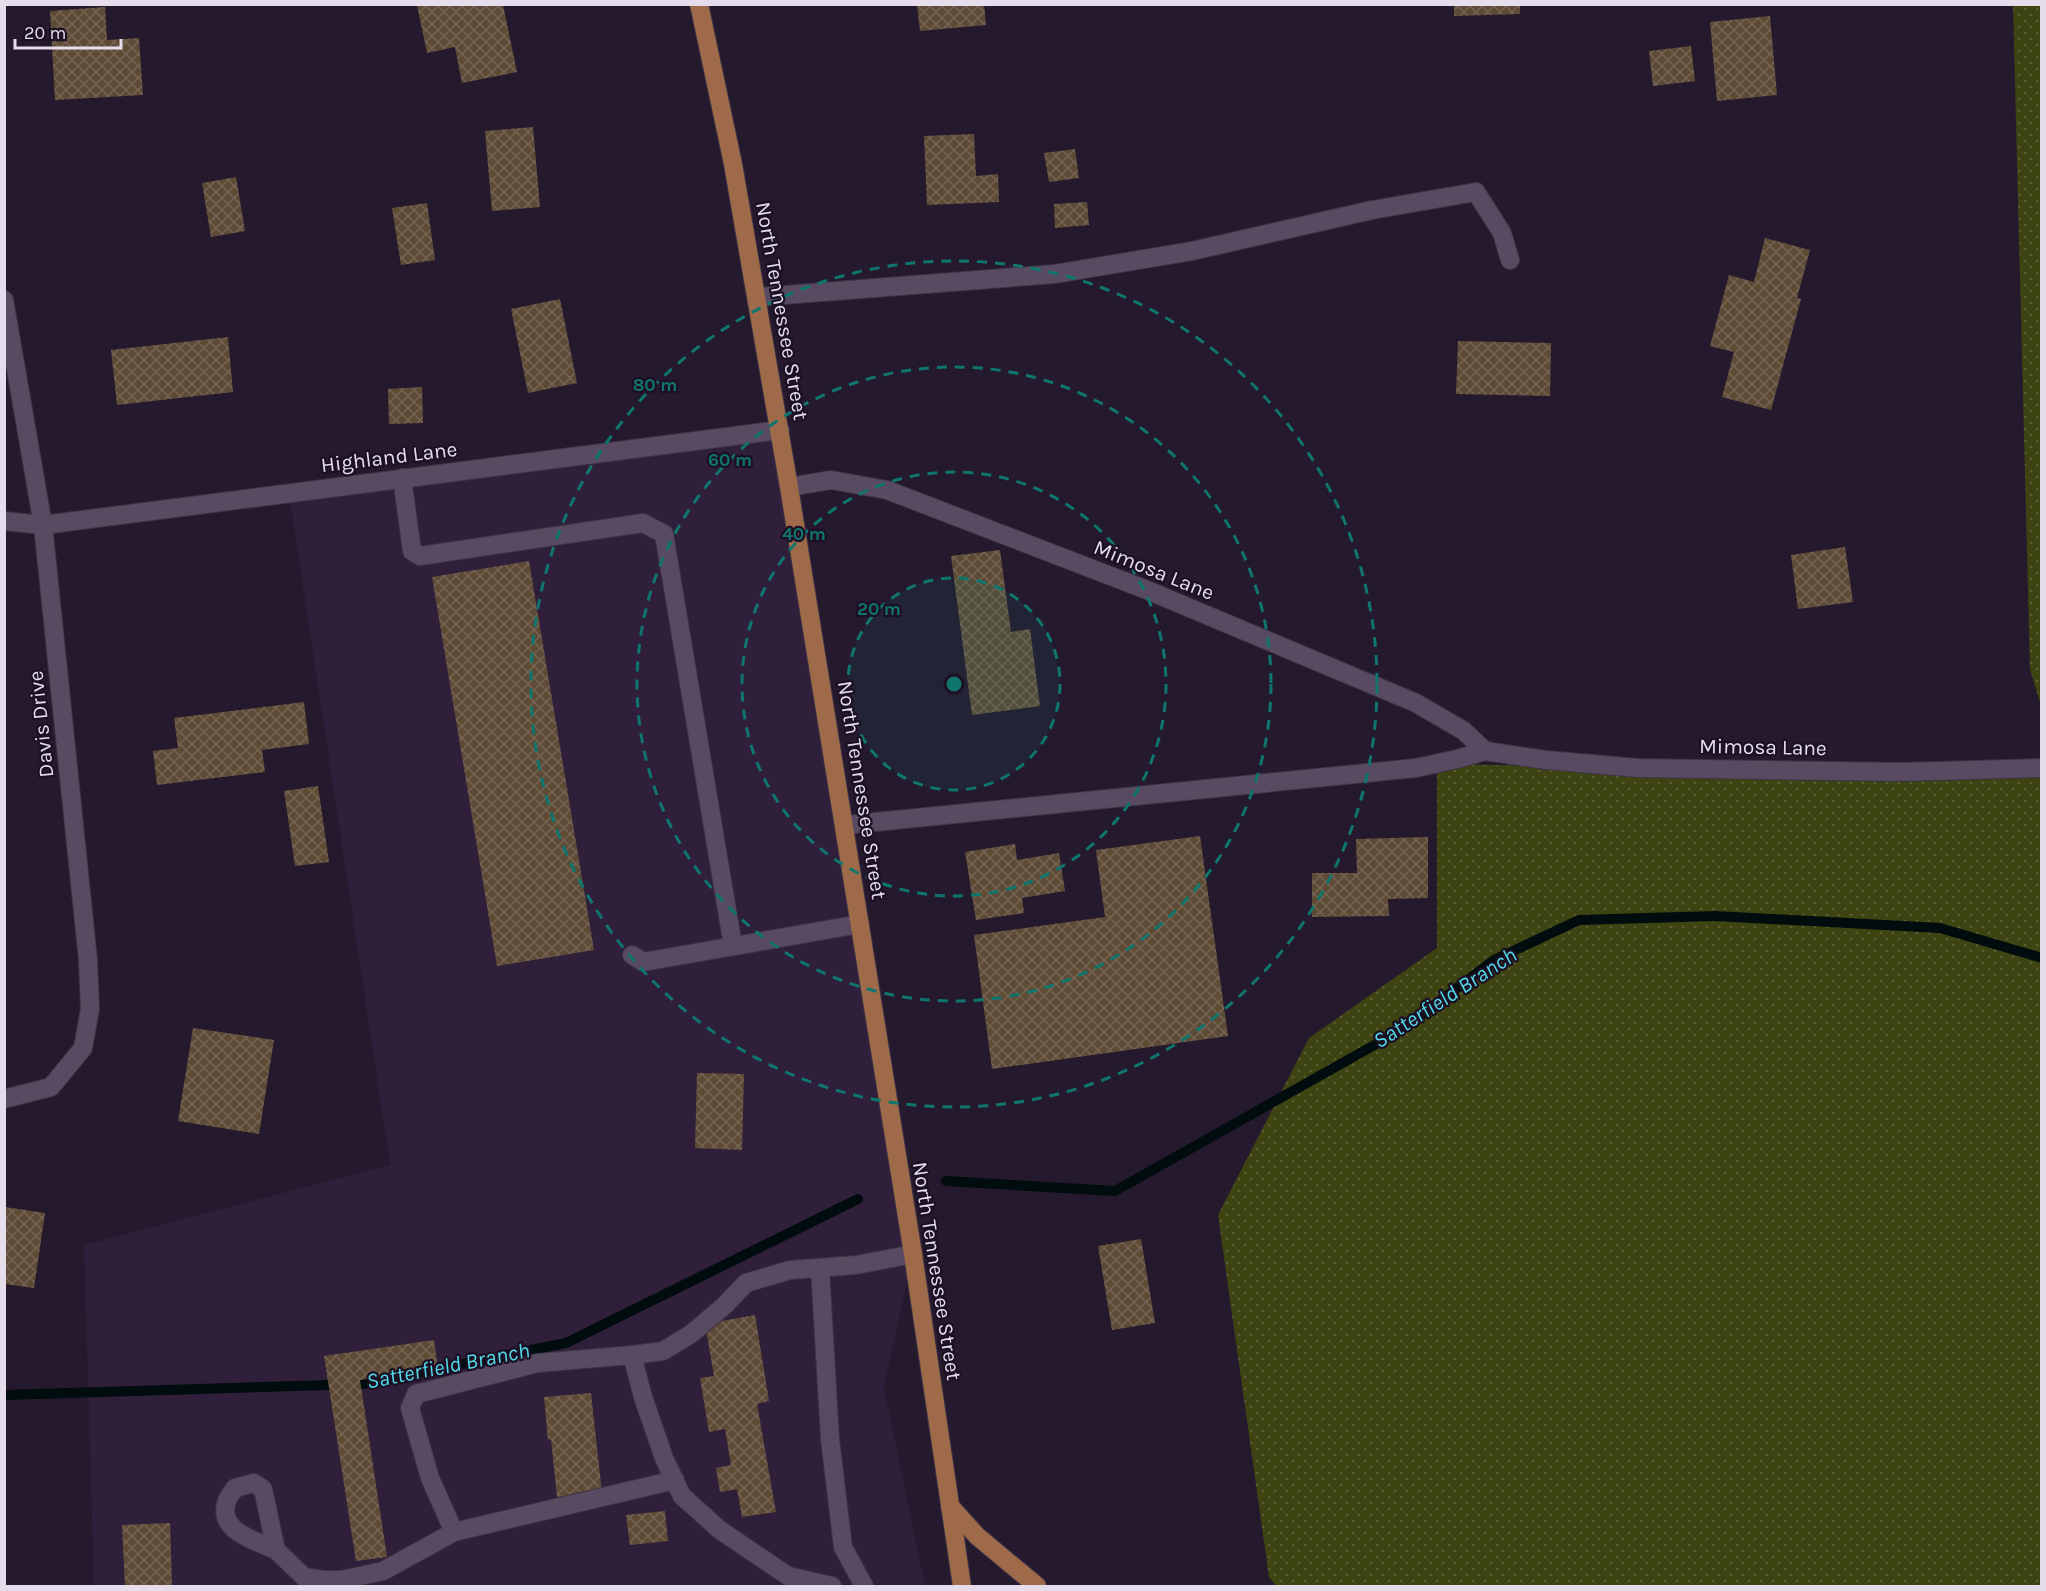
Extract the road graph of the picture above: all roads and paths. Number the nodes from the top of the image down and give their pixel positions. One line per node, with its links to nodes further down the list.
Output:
1 (699, 4): 3 (main road, North Tennessee Street)
2 (1510, 260): 3 (street)
3 (758, 297): 5 (main road, North Tennessee Street)
4 (4, 300): 9 (street, Davis Drive)
5 (780, 430): 6 (street, Highland Lane); 7 (main road, North Tennessee Street)
6 (402, 478): 9 (street, Highland Lane); 14 (street)
7 (789, 487): 10 (street, Mimosa Lane); 12 (main road, North Tennessee Street)
8 (4, 521): 9 (street, Highland Lane)
9 (43, 525): 16 (street, Davis Drive)
10 (1485, 751): 11 (street, Mimosa Lane); 12 (street, Mimosa Lane)
11 (2042, 768)
12 (845, 825): 13 (main road, North Tennessee Street)
13 (860, 924): 14 (street); 17 (main road, North Tennessee Street)
14 (733, 946): 15 (street)
15 (632, 955)
16 (4, 1098)
17 (913, 1254): 18 (street); 21 (main road, North Tennessee Street)
18 (820, 1268): 19 (street); 26 (street)
19 (632, 1355): 20 (street); 22 (street)
20 (675, 1480): 22 (street); 25 (street)
21 (950, 1506): 24 (main road, North Tennessee Street); 27 (main road)
22 (454, 1532): 23 (street)
23 (276, 1550)
24 (961, 1586)
25 (832, 1587)
26 (864, 1587)
27 (1037, 1587)

